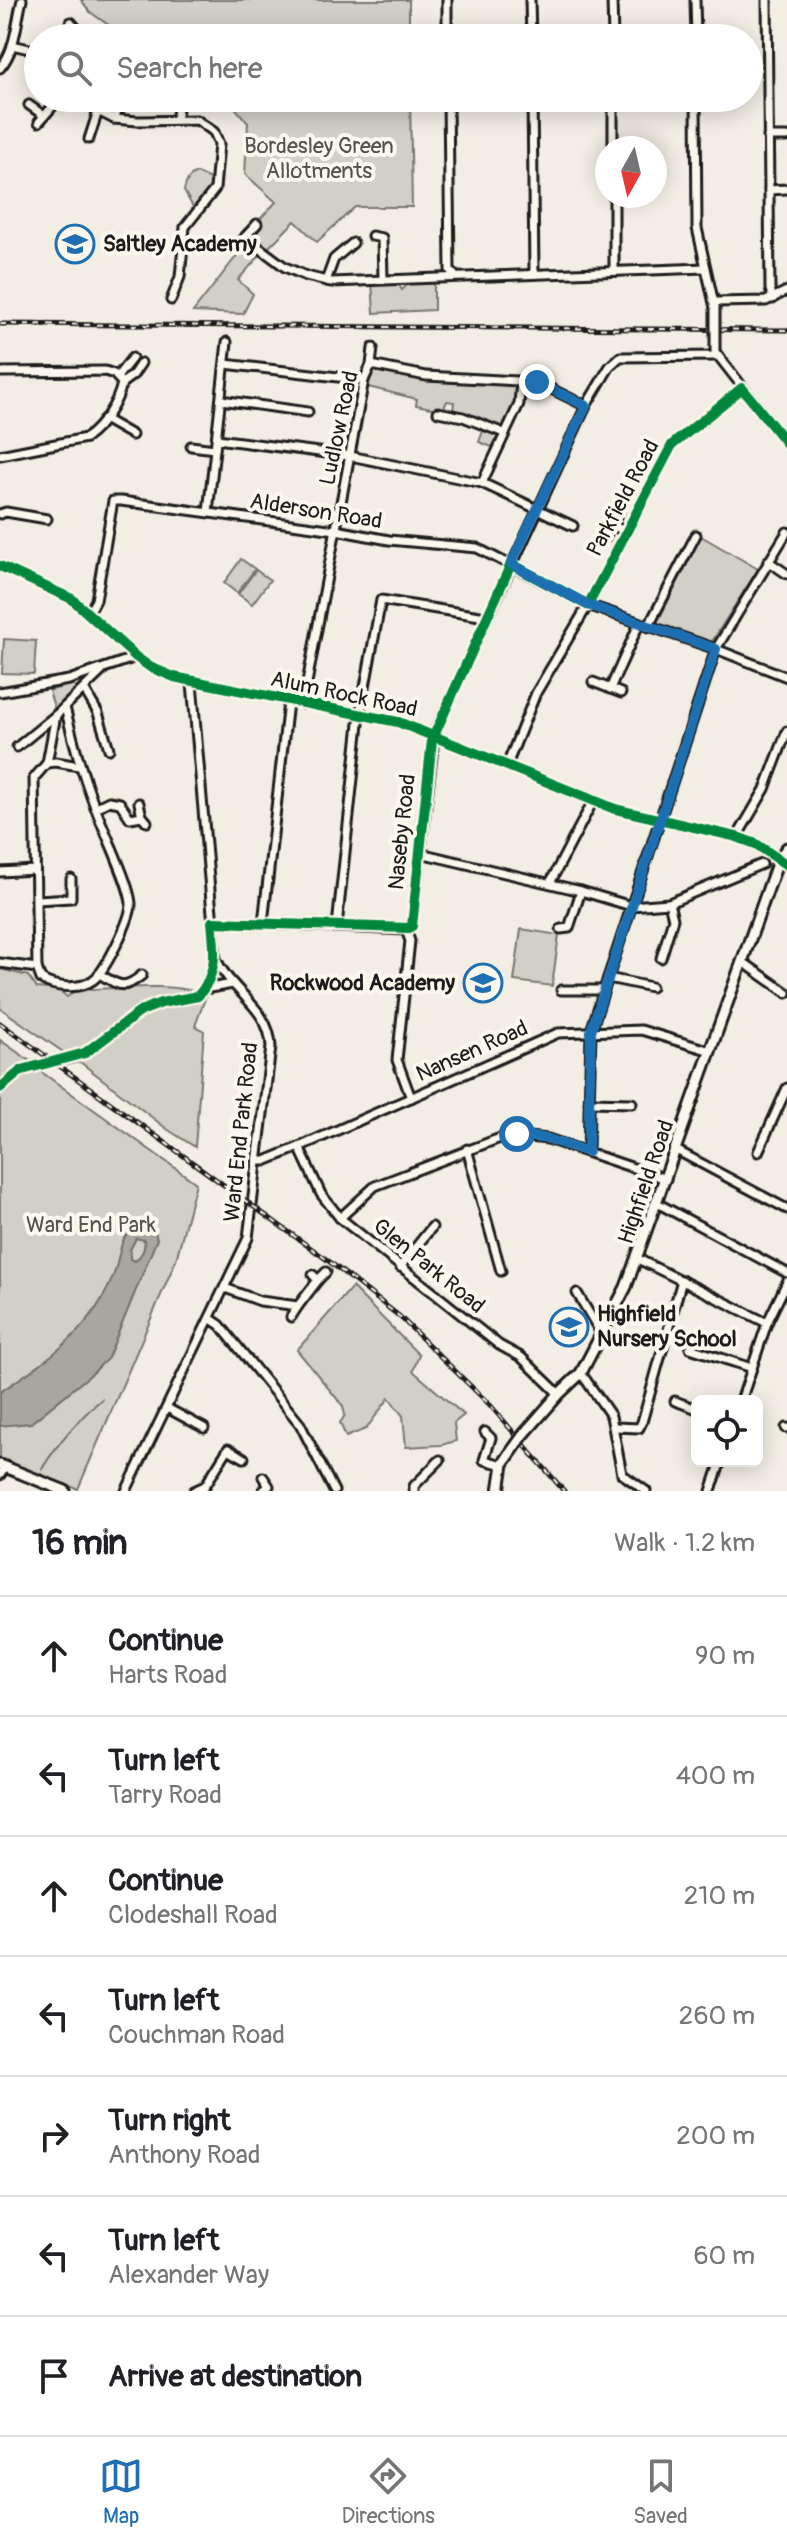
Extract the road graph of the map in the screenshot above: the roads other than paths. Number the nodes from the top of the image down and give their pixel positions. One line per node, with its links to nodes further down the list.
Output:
1 (22, 0): 11 (street)
2 (447, 0): 7 (street)
3 (530, 0): 8 (street)
4 (612, 0): 9 (street)
5 (695, 0): 10 (street)
6 (767, 0): 25 (street)
7 (447, 24)
8 (531, 24)
9 (613, 24)
10 (696, 24)
11 (12, 45): 12 (street); 13 (street)
12 (24, 48)
13 (0, 68)
14 (98, 112): 27 (street)
15 (100, 112): 22 (street)
16 (117, 112): 22 (street)
17 (177, 112): 23 (street)
18 (448, 112): 41 (street)
19 (532, 112): 40 (street)
20 (613, 112): 24 (street)
21 (696, 112): 38 (street)
22 (114, 119): 23 (street)
23 (176, 120): 42 (street)
24 (613, 136)
25 (768, 137): 26 (street); 29 (street)
26 (787, 137)
27 (89, 139)
28 (787, 189): 29 (street)
29 (769, 190): 47 (street)
30 (614, 208): 39 (street)
31 (257, 224): 45 (street)
32 (382, 228): 34 (street)
33 (372, 236): 34 (street)
34 (382, 238): 43 (street)
35 (353, 243): 36 (street)
36 (345, 249): 37 (street); 45 (street)
37 (353, 257)
38 (705, 268): 39 (street); 49 (street)
39 (614, 270): 40 (street)
40 (534, 273): 41 (street)
41 (455, 276): 43 (street)
42 (180, 277): 44 (street); 48 (street)
43 (383, 278): 45 (street)
44 (189, 280)
45 (326, 281)
46 (787, 291): 47 (street)
47 (773, 299): 49 (street)
48 (171, 300)
49 (715, 305): 52 (street, bridge)
50 (227, 342): 55 (street)
51 (373, 348): 56 (street, Ludlow Road)
52 (716, 354): 61 (street); 63 (street, Naseby Road)
53 (132, 358): 58 (street)
54 (141, 363): 58 (street)
55 (225, 364): 59 (street); 62 (street)
56 (371, 365): 59 (street, Ludlow Road); 60 (street)
57 (0, 372): 58 (street)
58 (119, 380): 66 (street)
59 (364, 380): 74 (street, Ludlow Road)
60 (521, 381): 63 (street); 67 (street)
61 (742, 388): 70 (street); 86 (street, Parkfield Road)
62 (221, 400): 64 (street); 69 (street)
63 (586, 406): 76 (street, Naseby Road)
64 (308, 412)
65 (438, 412): 67 (street)
66 (104, 419): 68 (street); 73 (street)
67 (504, 433): 75 (street)
68 (132, 435)
69 (217, 439): 72 (street); 74 (street)
70 (787, 444)
71 (191, 446): 72 (street)
72 (215, 449): 79 (street)
73 (0, 455)
74 (350, 456): 75 (street); 85 (street, Ludlow Road)
75 (482, 483): 76 (street)
76 (537, 508): 82 (street); 91 (street, Naseby Road)
77 (568, 511): 82 (street)
78 (619, 511): 83 (street)
79 (208, 512): 85 (street, Alderson Road); 95 (street, Alderson Road)
80 (0, 514): 81 (street)
81 (47, 519)
82 (563, 521): 84 (street)
83 (611, 525): 86 (street); 89 (street)
84 (573, 526)
85 (336, 530): 91 (street, Alderson Road); 110 (street, Ludlow Road)
86 (627, 532): 94 (street, Parkfield Road)
87 (787, 532): 90 (street)
88 (696, 535): 98 (street)
89 (604, 539)
90 (768, 561): 93 (street); 99 (street)
91 (511, 564): 94 (street, Alderson Road); 96 (street, Naseby Road)
92 (0, 566): 95 (street, Alum Rock Road)
93 (787, 574)
94 (588, 605): 97 (street, Alderson Road); 119 (street, Parkfield Road)
95 (89, 613): 100 (street, Alum Rock Road)
96 (486, 617): 112 (street); 115 (street, Naseby Road)
97 (639, 624): 98 (street, Alderson Road); 106 (street)
98 (648, 627): 99 (street, Alderson Road)
99 (716, 649): 102 (street, Alderson Road); 124 (street)
100 (136, 657): 101 (street); 104 (street, Alum Rock Road)
101 (103, 669): 105 (street); 107 (street)
102 (787, 677)
103 (593, 682): 106 (street)
104 (192, 683): 109 (street, Alum Rock Road); 138 (street)
105 (84, 689): 111 (street); 117 (street)
106 (610, 689): 108 (street)
107 (0, 692)
108 (621, 693)
109 (288, 702): 110 (street, Alum Rock Road); 139 (street)
110 (303, 704): 112 (street, Alum Rock Road)
111 (65, 707): 113 (street); 120 (street)
112 (360, 714): 115 (street, Alum Rock Road); 140 (street)
113 (56, 715): 116 (street); 118 (street)
114 (787, 731): 125 (street)
115 (434, 736): 119 (street, Alum Rock Road); 127 (street, Naseby Road)
116 (17, 747)
117 (109, 749)
118 (47, 763): 120 (street); 130 (street)
119 (507, 765): 121 (street, Alum Rock Road)
120 (79, 766): 123 (street)
121 (593, 801): 124 (street, Alum Rock Road); 133 (street)
122 (139, 803): 123 (street)
123 (95, 808): 148 (street)
124 (659, 820): 125 (street, Alum Rock Road); 137 (street)
125 (737, 837): 128 (street, Alum Rock Road)
126 (787, 848): 128 (main road, Highfield Road)
127 (420, 853): 133 (street); 142 (street, Naseby Road)
128 (783, 862): 145 (main road, Highfield Road)
129 (762, 864): 136 (street)
130 (35, 870): 131 (street); 135 (street)
131 (0, 872)
132 (71, 879): 135 (street)
133 (550, 883): 134 (street)
134 (581, 891): 137 (street); 141 (street)
135 (37, 900): 147 (street)
136 (669, 903): 137 (street); 143 (street)
137 (631, 906): 150 (street)
138 (212, 922): 139 (street); 144 (street)
139 (263, 923): 140 (street)
140 (337, 926): 142 (street)
141 (561, 929)
142 (406, 930): 159 (street, Naseby Road)
143 (661, 958)
144 (216, 959): 151 (street, Ward End Park Road); 151 (street)
145 (743, 962): 155 (street); 157 (main road, Highfield Road)
146 (0, 963): 147 (street)
147 (37, 968): 148 (street)
148 (99, 974): 149 (street)
149 (142, 975)
150 (608, 978): 152 (street); 154 (street)
151 (233, 984): 167 (street, Ward End Park Road)
152 (651, 987)
153 (561, 990): 154 (street)
154 (604, 990): 156 (street)
155 (787, 993)
156 (591, 1031): 157 (street, Nansen Road); 159 (street, Nansen Road); 160 (street)
157 (711, 1051): 164 (main road, Highfield Road)
158 (787, 1088): 166 (street)
159 (411, 1098): 162 (street, Nansen Road)
160 (589, 1102): 161 (street); 165 (street)
161 (632, 1103)
162 (299, 1147): 167 (street, Nansen Road); 171 (street, Glen Park Road)
163 (467, 1149): 165 (street); 171 (street); 175 (street)
164 (676, 1150): 168 (main road, Highfield Road); 170 (street)
165 (588, 1152): 168 (street)
166 (758, 1152)
167 (257, 1161): 180 (street, Ward End Park Road)
168 (666, 1179): 169 (main road, Highfield Road)
169 (657, 1203): 173 (main road, Highfield Road); 177 (street)
170 (787, 1209)
171 (340, 1218): 174 (street, Glen Park Road)
172 (432, 1227): 174 (street)
173 (638, 1259): 178 (street); 186 (main road, Highfield Road)
174 (400, 1267): 190 (street, Glen Park Road)
175 (501, 1271)
176 (326, 1272): 182 (street)
177 (787, 1273)
178 (682, 1280): 185 (street); 195 (street)
179 (787, 1282): 185 (street)
180 (225, 1288): 182 (street); 184 (street, Ward End Park Road)
181 (577, 1293): 186 (street)
182 (298, 1306): 183 (street)
183 (291, 1317)
184 (211, 1319): 194 (street, Ward End Park Road); 208 (street)
185 (767, 1323): 188 (street)
186 (602, 1335): 189 (main road, Highfield Road)
187 (690, 1348): 188 (street)
188 (752, 1368): 191 (street)
189 (581, 1373): 190 (main road, Highfield Road); 195 (street)
190 (559, 1394): 200 (main road, Highfield Road, bridge)
191 (743, 1395)
192 (675, 1401): 193 (street)
193 (691, 1407)
194 (167, 1408): 196 (street); 206 (street, Ward End Park Road)
195 (615, 1427): 211 (street)
196 (204, 1428)
197 (485, 1432): 200 (street)
198 (244, 1458): 207 (street)
199 (440, 1460): 209 (street)
200 (503, 1465): 210 (main road, Highfield Road)
201 (719, 1467): 212 (street)
202 (2, 1470): 205 (main road)
203 (263, 1477): 204 (street)
204 (268, 1489)
205 (65, 1491)
206 (126, 1491)
207 (194, 1491)
208 (334, 1491)
209 (414, 1491)
210 (499, 1491)
211 (646, 1491)
212 (711, 1491)

